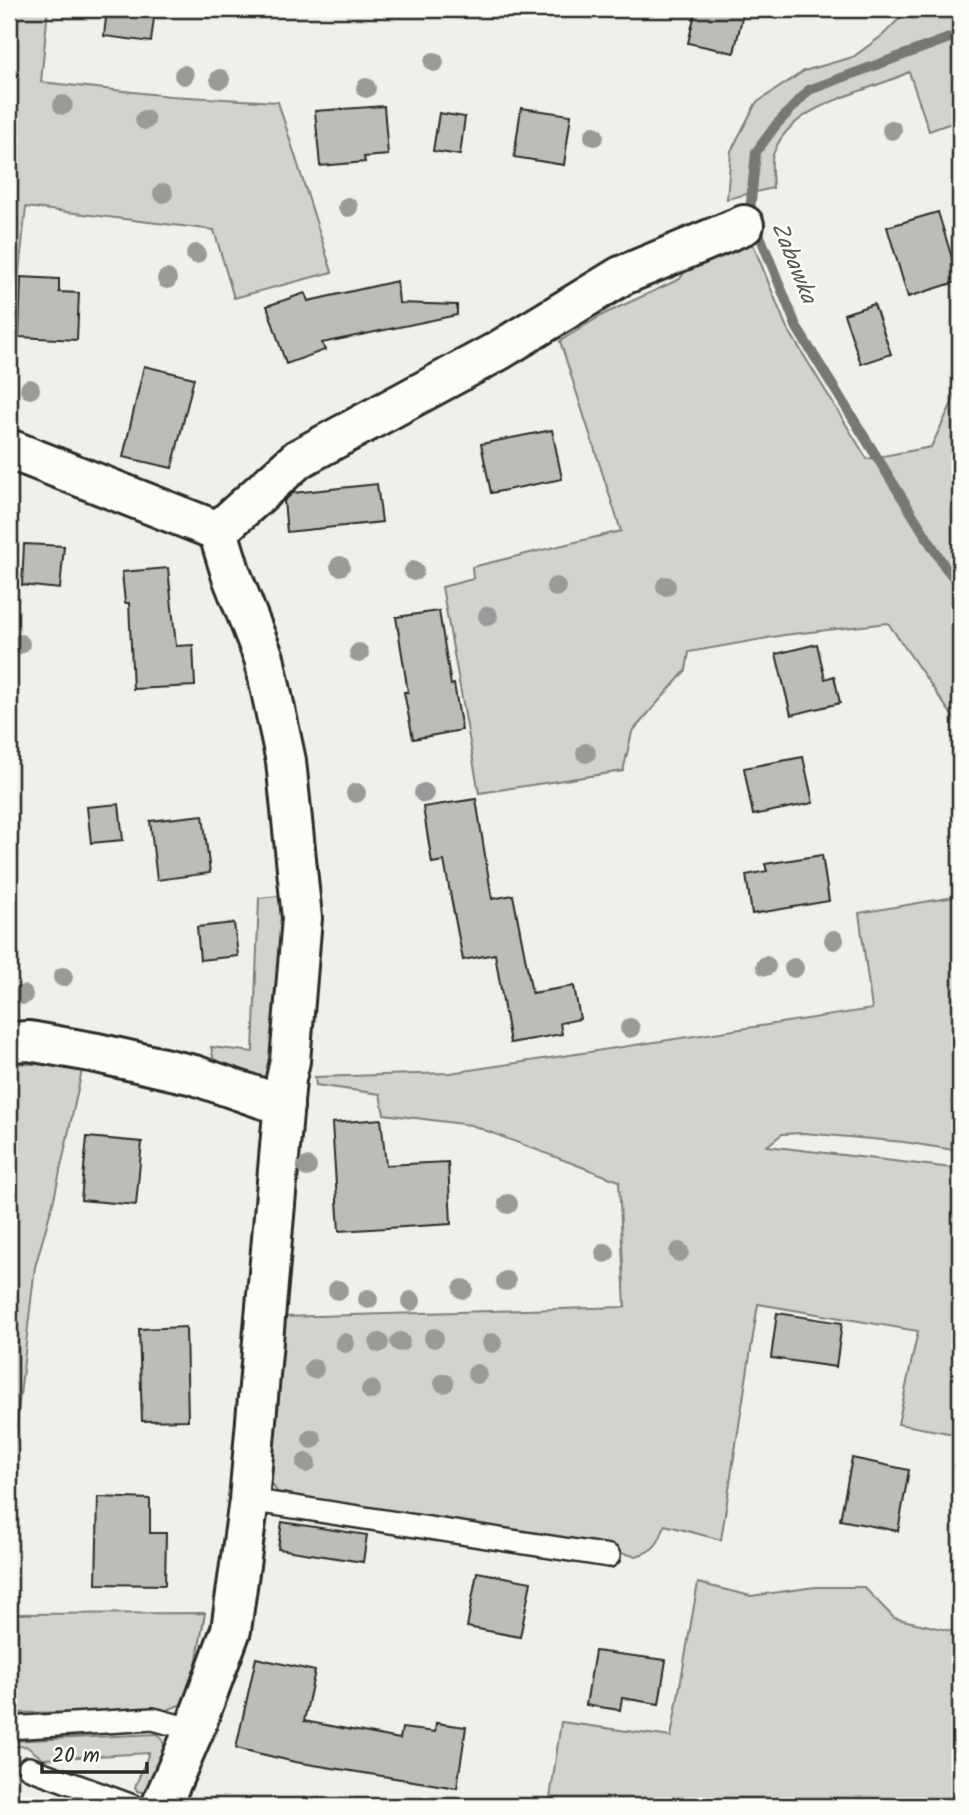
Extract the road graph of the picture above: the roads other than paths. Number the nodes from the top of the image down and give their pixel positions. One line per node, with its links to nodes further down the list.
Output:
1 (753, 221): 3 (street)
2 (9, 449): 3 (street)
3 (218, 531): 5 (street)
4 (9, 1042): 5 (street)
5 (284, 1106): 6 (street)
6 (249, 1500): 7 (lane); 9 (street)
7 (610, 1556)
8 (9, 1728): 9 (lane)
9 (194, 1730): 12 (street)
10 (29, 1768): 11 (lane)
11 (133, 1806)
12 (161, 1806)

